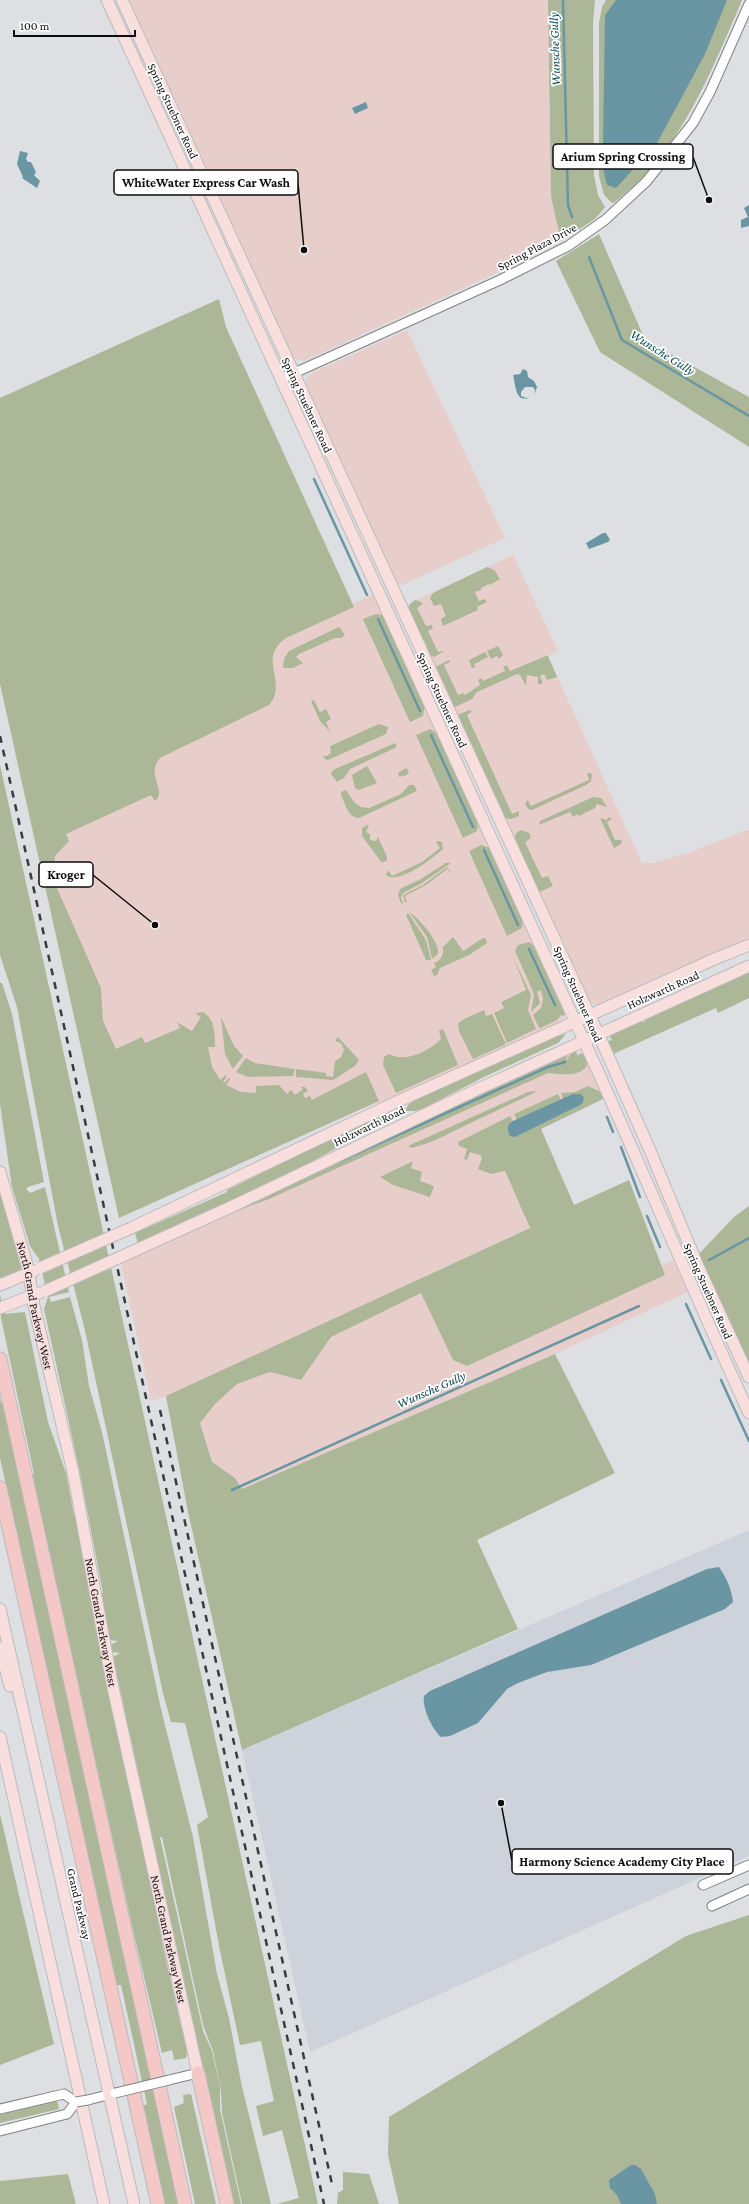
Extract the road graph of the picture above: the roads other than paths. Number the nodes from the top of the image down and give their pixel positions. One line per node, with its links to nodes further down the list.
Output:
1 (108, 0): 5 (main road, Spring Stuebner Road)
2 (122, 0): 4 (main road, Spring Stuebner Road)
3 (749, 4): 6 (street, Spring Plaza Drive)
4 (228, 231): 5 (main road); 6 (main road, Spring Stuebner Road)
5 (215, 235): 7 (main road, Spring Stuebner Road)
6 (294, 374): 7 (street, Spring Plaza Drive); 8 (main road, Spring Stuebner Road)
7 (281, 379): 9 (main road, Spring Stuebner Road)
8 (398, 599): 9 (main road); 12 (main road, Spring Stuebner Road)
9 (383, 601): 13 (main road, Spring Stuebner Road)
10 (749, 945): 12 (main road, Holzwarth Road)
11 (749, 966): 14 (main road, Holzwarth Road)
12 (589, 1015): 13 (main road, Holzwarth Road); 14 (main road, Spring Stuebner Road)
13 (576, 1021): 15 (main road, Spring Stuebner Road); 17 (main road, Holzwarth Road, bridge)
14 (598, 1034): 15 (main road, Holzwarth Road); 22 (main road, Spring Stuebner Road)
15 (584, 1041): 19 (main road, Holzwarth Road, bridge); 24 (main road, Spring Stuebner Road)
16 (0, 1172): 17 (main road, North Grand Parkway West)
17 (29, 1273): 18 (main road, Holzwarth Road); 19 (main road, North Grand Parkway West)
18 (0, 1286)
19 (32, 1296): 20 (main road, Holzwarth Road); 35 (main road, North Grand Parkway West)
20 (0, 1308)
21 (0, 1359): 43 (highway)
22 (749, 1377)
23 (749, 1381): 24 (main road)
24 (737, 1387): 25 (main road, Spring Stuebner Road)
25 (749, 1413)
26 (0, 1488): 42 (highway)
27 (0, 1609): 31 (main road, Grand Parkway)
28 (0, 1648): 31 (main road)
29 (0, 1737): 40 (main road)
30 (749, 1865): 32 (street)
31 (60, 1880): 36 (main road, Grand Parkway)
32 (703, 1885)
33 (749, 1888): 34 (street)
34 (712, 1906)
35 (198, 2073): 36 (street, bridge); 44 (highway)
36 (113, 2094): 37 (street, bridge); 41 (main road, Grand Parkway)
37 (74, 2103): 38 (street); 39 (street)
38 (0, 2109)
39 (0, 2131)
40 (104, 2204)
41 (134, 2204)
42 (158, 2204)
43 (185, 2204)
44 (227, 2204)

